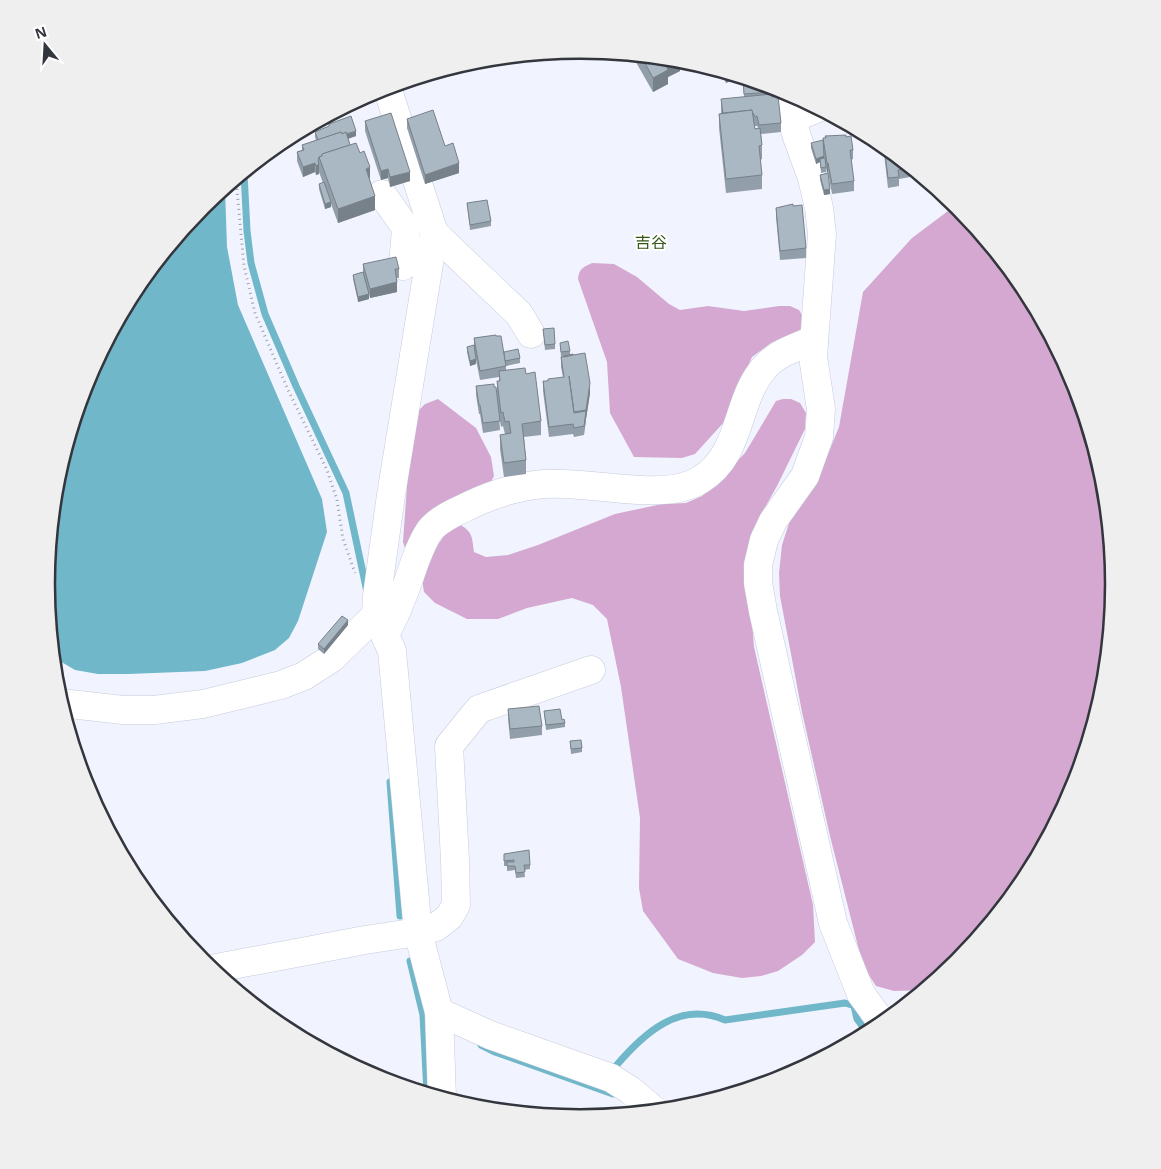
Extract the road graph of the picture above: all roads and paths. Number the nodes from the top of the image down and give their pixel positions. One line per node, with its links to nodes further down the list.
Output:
1 (389, 95): 7 (street)
2 (787, 101): 4 (street)
3 (810, 111): 4 (street)
4 (791, 119): 10 (street)
5 (237, 187): 11 (path)
6 (382, 194): 7 (street)
7 (424, 228): 8 (street); 9 (street); 12 (street)
8 (403, 266)
9 (530, 334)
10 (814, 340): 12 (street); 18 (street)
11 (356, 576)
12 (381, 625): 14 (street); 15 (street)
13 (591, 670): 15 (street)
14 (69, 704)
15 (418, 932): 16 (street); 17 (street)
16 (221, 967)
17 (439, 1012): 19 (street); 20 (street)
18 (878, 1017)
19 (442, 1091)
20 (649, 1106)

